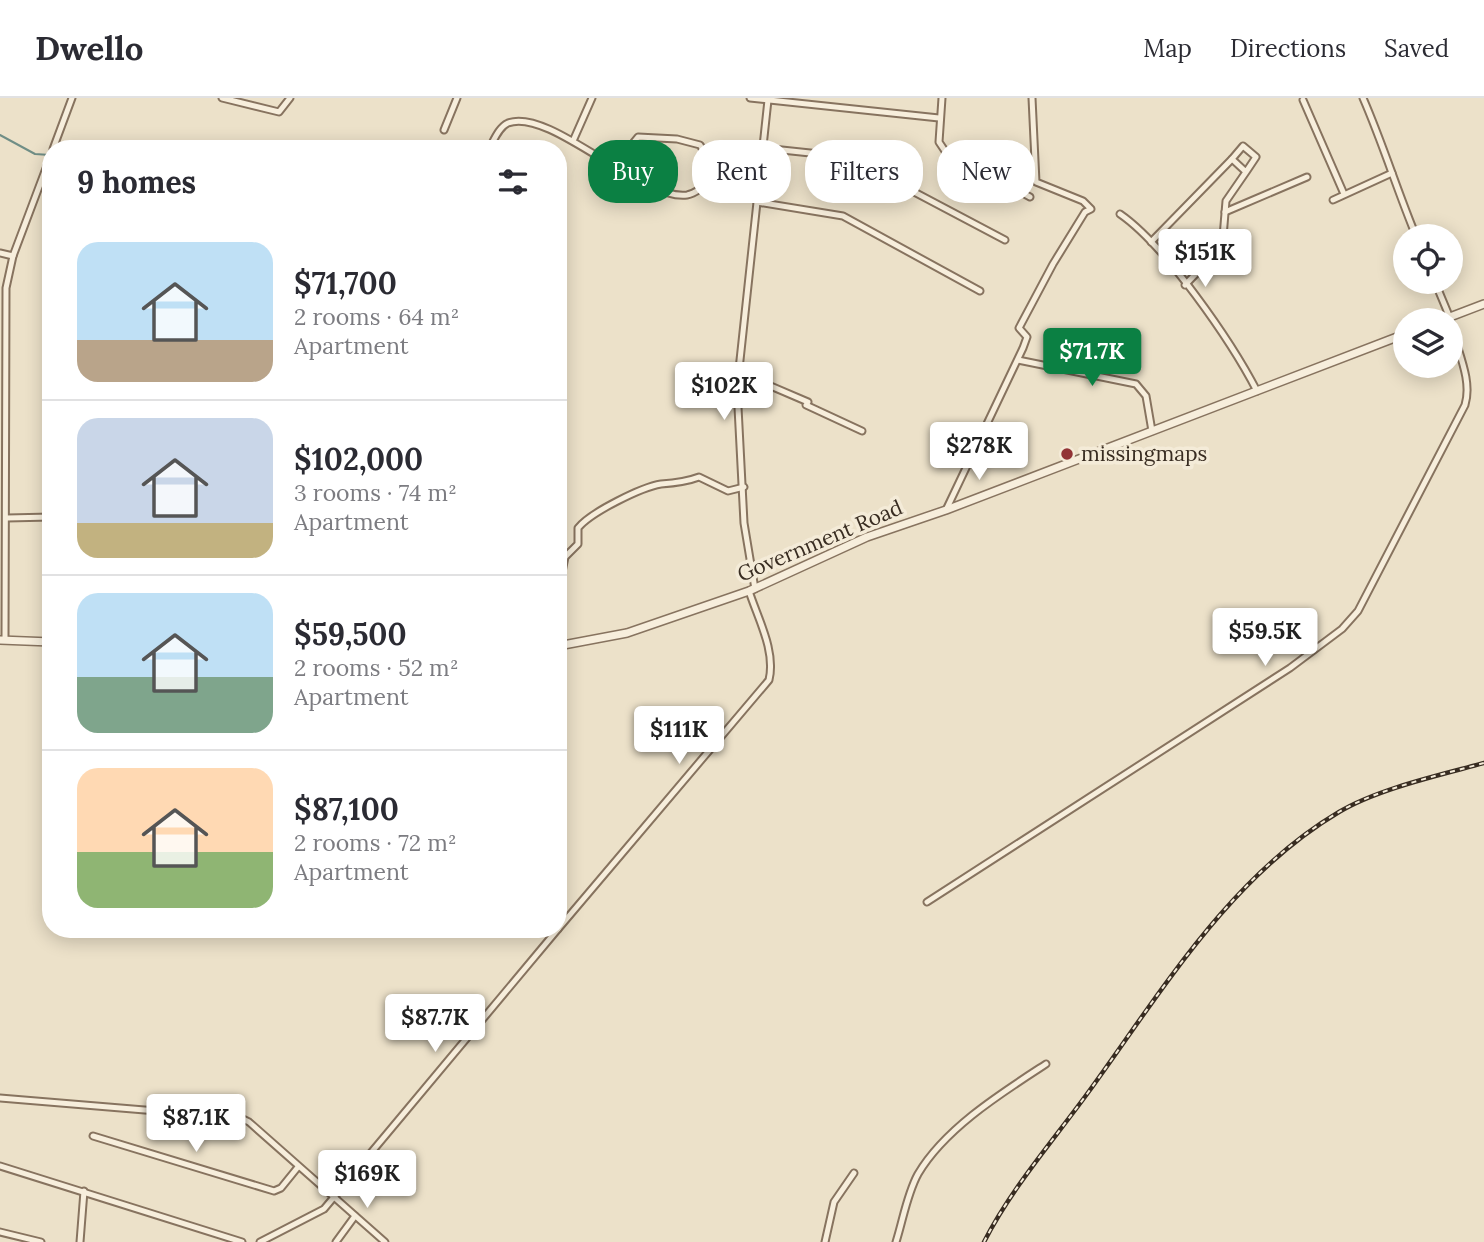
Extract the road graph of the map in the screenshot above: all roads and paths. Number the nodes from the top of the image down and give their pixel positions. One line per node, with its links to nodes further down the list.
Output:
1 (71, 98): 15 (street)
2 (222, 98): 3 (street)
3 (290, 98)
4 (457, 98): 14 (street)
5 (592, 98): 21 (street)
6 (750, 98): 10 (street)
7 (942, 98): 13 (street)
8 (1032, 98): 45 (street)
9 (1363, 98): 26 (street)
10 (768, 100): 12 (street); 19 (street)
11 (1303, 100): 29 (street)
12 (822, 101): 13 (street)
13 (939, 118): 20 (street)
14 (444, 130)
15 (56, 140)
16 (494, 140): 21 (street)
17 (637, 140): 18 (street)
18 (674, 140)
19 (764, 140)
20 (939, 140)
21 (573, 141): 22 (street)
22 (588, 150)
23 (791, 151): 36 (street)
24 (1232, 159): 25 (street); 25 (street); 37 (street)
25 (1246, 172): 33 (street)
26 (1392, 173): 29 (street); 35 (street)
27 (1307, 177): 33 (street)
28 (42, 179): 39 (street)
29 (1344, 194): 30 (street)
30 (1333, 200)
31 (757, 203): 51 (street)
32 (763, 203): 41 (street)
33 (1225, 212): 40 (street)
34 (1120, 215): 37 (street)
35 (1411, 224)
36 (1004, 240)
37 (1151, 242): 40 (street)
38 (0, 253): 39 (street)
39 (13, 256): 53 (street)
40 (1185, 285): 48 (street)
41 (980, 291)
42 (1484, 304): 43 (street)
43 (1463, 313)
44 (1393, 339): 48 (street, Government Road)
45 (1018, 360): 50 (street); 52 (street)
46 (1463, 371): 60 (street)
47 (752, 378): 49 (street)
48 (1257, 391): 50 (street, Government Road)
49 (862, 431)
50 (1153, 431): 52 (street, Government Road)
51 (744, 487): 55 (street); 56 (street)
52 (946, 510): 56 (street, Government Road)
53 (7, 517): 54 (street); 57 (street)
54 (42, 517)
55 (567, 555)
56 (752, 590): 59 (street, Government Road); 61 (street)
57 (3, 640): 58 (street)
58 (42, 642)
59 (567, 644)
60 (927, 902)
61 (567, 918)
62 (550, 938): 70 (street)
63 (1046, 1064): 80 (street)
64 (0, 1098): 67 (street)
65 (93, 1136): 67 (street)
66 (0, 1166): 69 (street)
67 (298, 1167): 70 (street)
68 (854, 1173): 79 (street)
69 (84, 1191): 74 (street); 75 (street)
70 (333, 1196): 71 (street); 76 (street)
71 (355, 1216): 77 (street); 78 (street)
72 (0, 1232): 73 (street)
73 (41, 1242)
74 (80, 1242)
75 (242, 1242)
76 (260, 1242)
77 (336, 1242)
78 (384, 1242)
79 (825, 1242)
80 (897, 1242)

